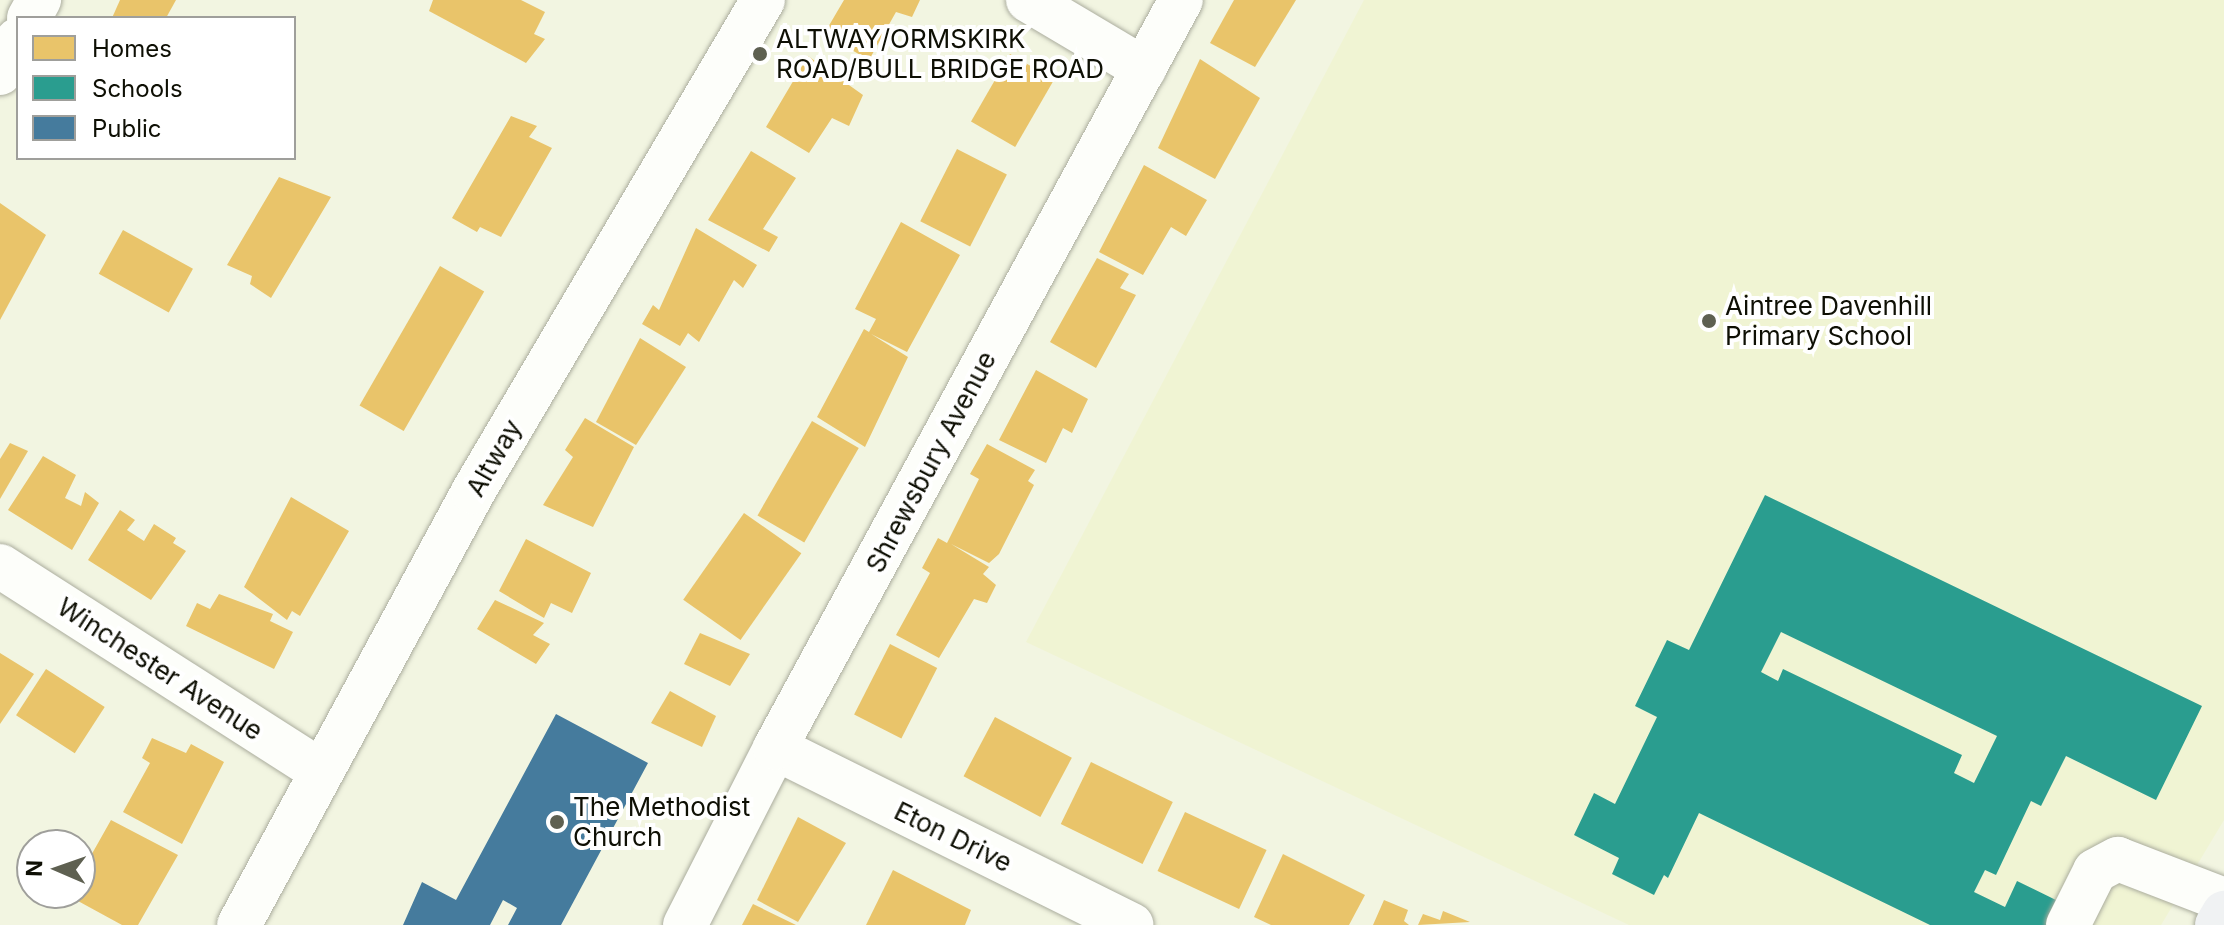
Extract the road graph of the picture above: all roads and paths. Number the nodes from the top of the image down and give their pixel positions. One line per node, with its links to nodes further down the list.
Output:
1 (763, 0): 9 (street, Altway)
2 (1028, 0): 5 (street)
3 (1181, 0): 5 (street, Shrewsbury Avenue)
4 (16, 43): 6 (street)
5 (1144, 69): 8 (street, Shrewsbury Avenue)
6 (0, 73)
7 (0, 566): 9 (street, Winchester Avenue)
8 (775, 748): 13 (street, Shrewsbury Avenue); 14 (street, Eton Drive)
9 (321, 771): 12 (street, Altway)
10 (2224, 900): 15 (street)
11 (2224, 913): 16 (main road)
12 (239, 925)
13 (685, 925)
14 (1131, 925)
15 (2068, 925)
16 (2217, 925)

